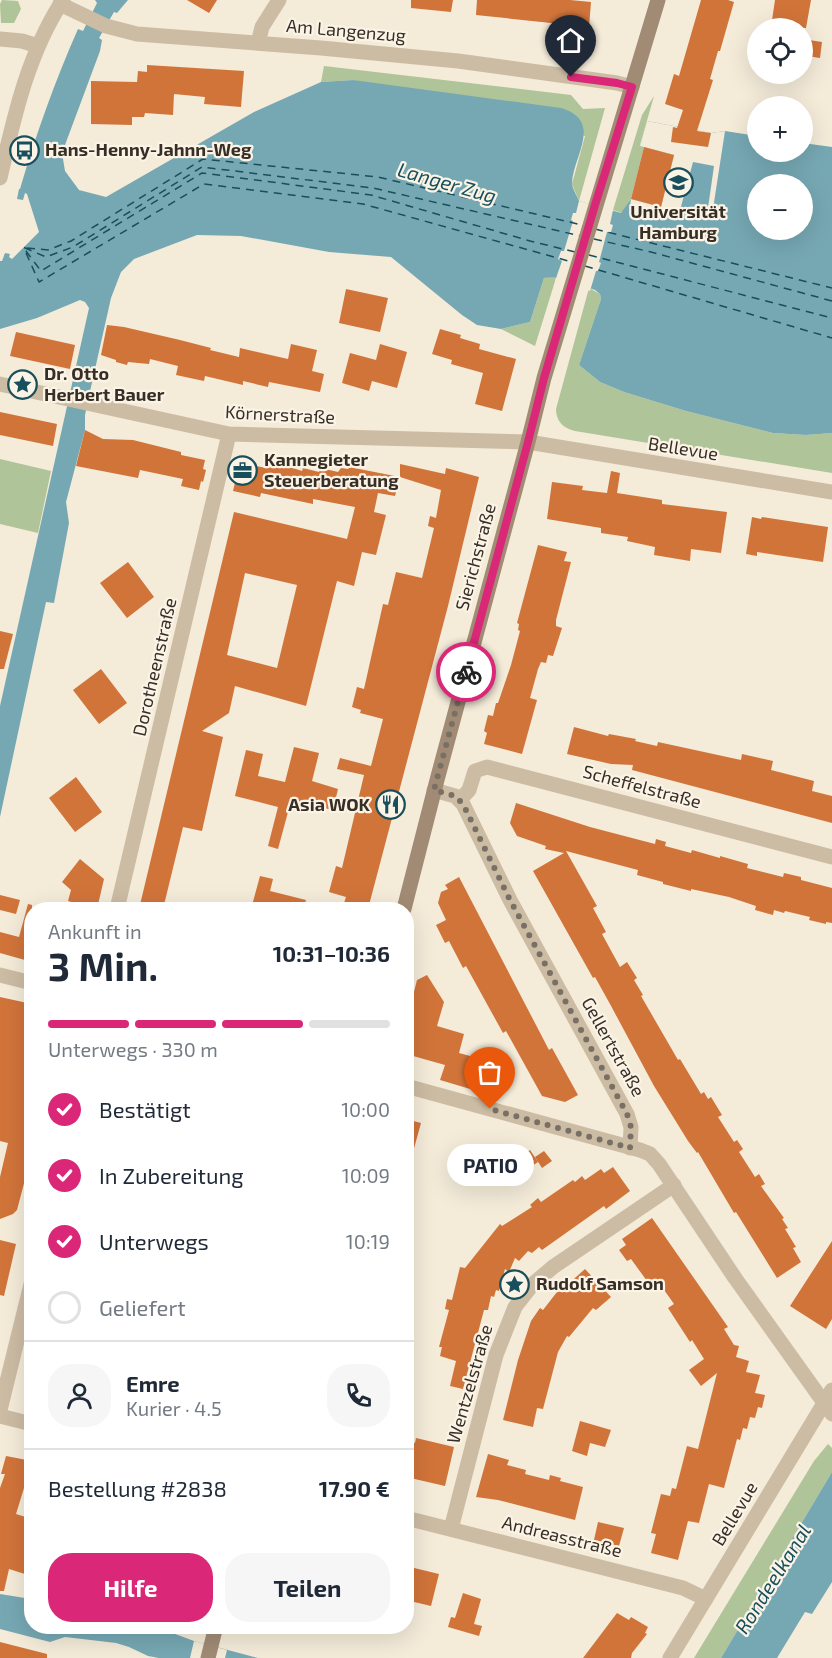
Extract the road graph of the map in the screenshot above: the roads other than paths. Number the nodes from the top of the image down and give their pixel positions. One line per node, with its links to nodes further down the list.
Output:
1 (279, 0): 5 (street)
2 (658, 0): 7 (main road, Sierichstraße)
3 (59, 1): 5 (street, Am Langenzug); 6 (street)
4 (7, 39): 6 (street)
5 (258, 44): 7 (street, Am Langenzug)
6 (38, 46): 8 (street)
7 (632, 87): 11 (main road, Sierichstraße)
8 (0, 178)
9 (0, 384): 10 (street, Körnerstraße)
10 (229, 434): 11 (street, Körnerstraße); 16 (street, Dorotheenstraße)
11 (528, 442): 12 (street, Bellevue); 13 (main road, Sierichstraße)
12 (832, 492)
13 (434, 790): 14 (street); 17 (main road, Sierichstraße)
14 (460, 800): 15 (street, Scheffelstraße); 21 (street, Gellertstraße)
15 (832, 857)
16 (119, 902)
17 (406, 902)
18 (0, 975): 19 (street)
19 (24, 981)
20 (414, 1088): 21 (street)
21 (630, 1148): 22 (street)
22 (674, 1185): 24 (street); 29 (street, Wentzelstraße)
23 (24, 1312): 25 (street)
24 (829, 1402): 30 (street, Bellevue)
25 (0, 1410)
26 (0, 1416): 27 (street)
27 (24, 1422)
28 (414, 1520): 29 (street, Andreasstraße)
29 (451, 1529): 30 (street, Andreasstraße)
30 (706, 1599): 33 (street, Bellevue)
31 (214, 1634): 32 (main road)
32 (209, 1652)
33 (670, 1658)

